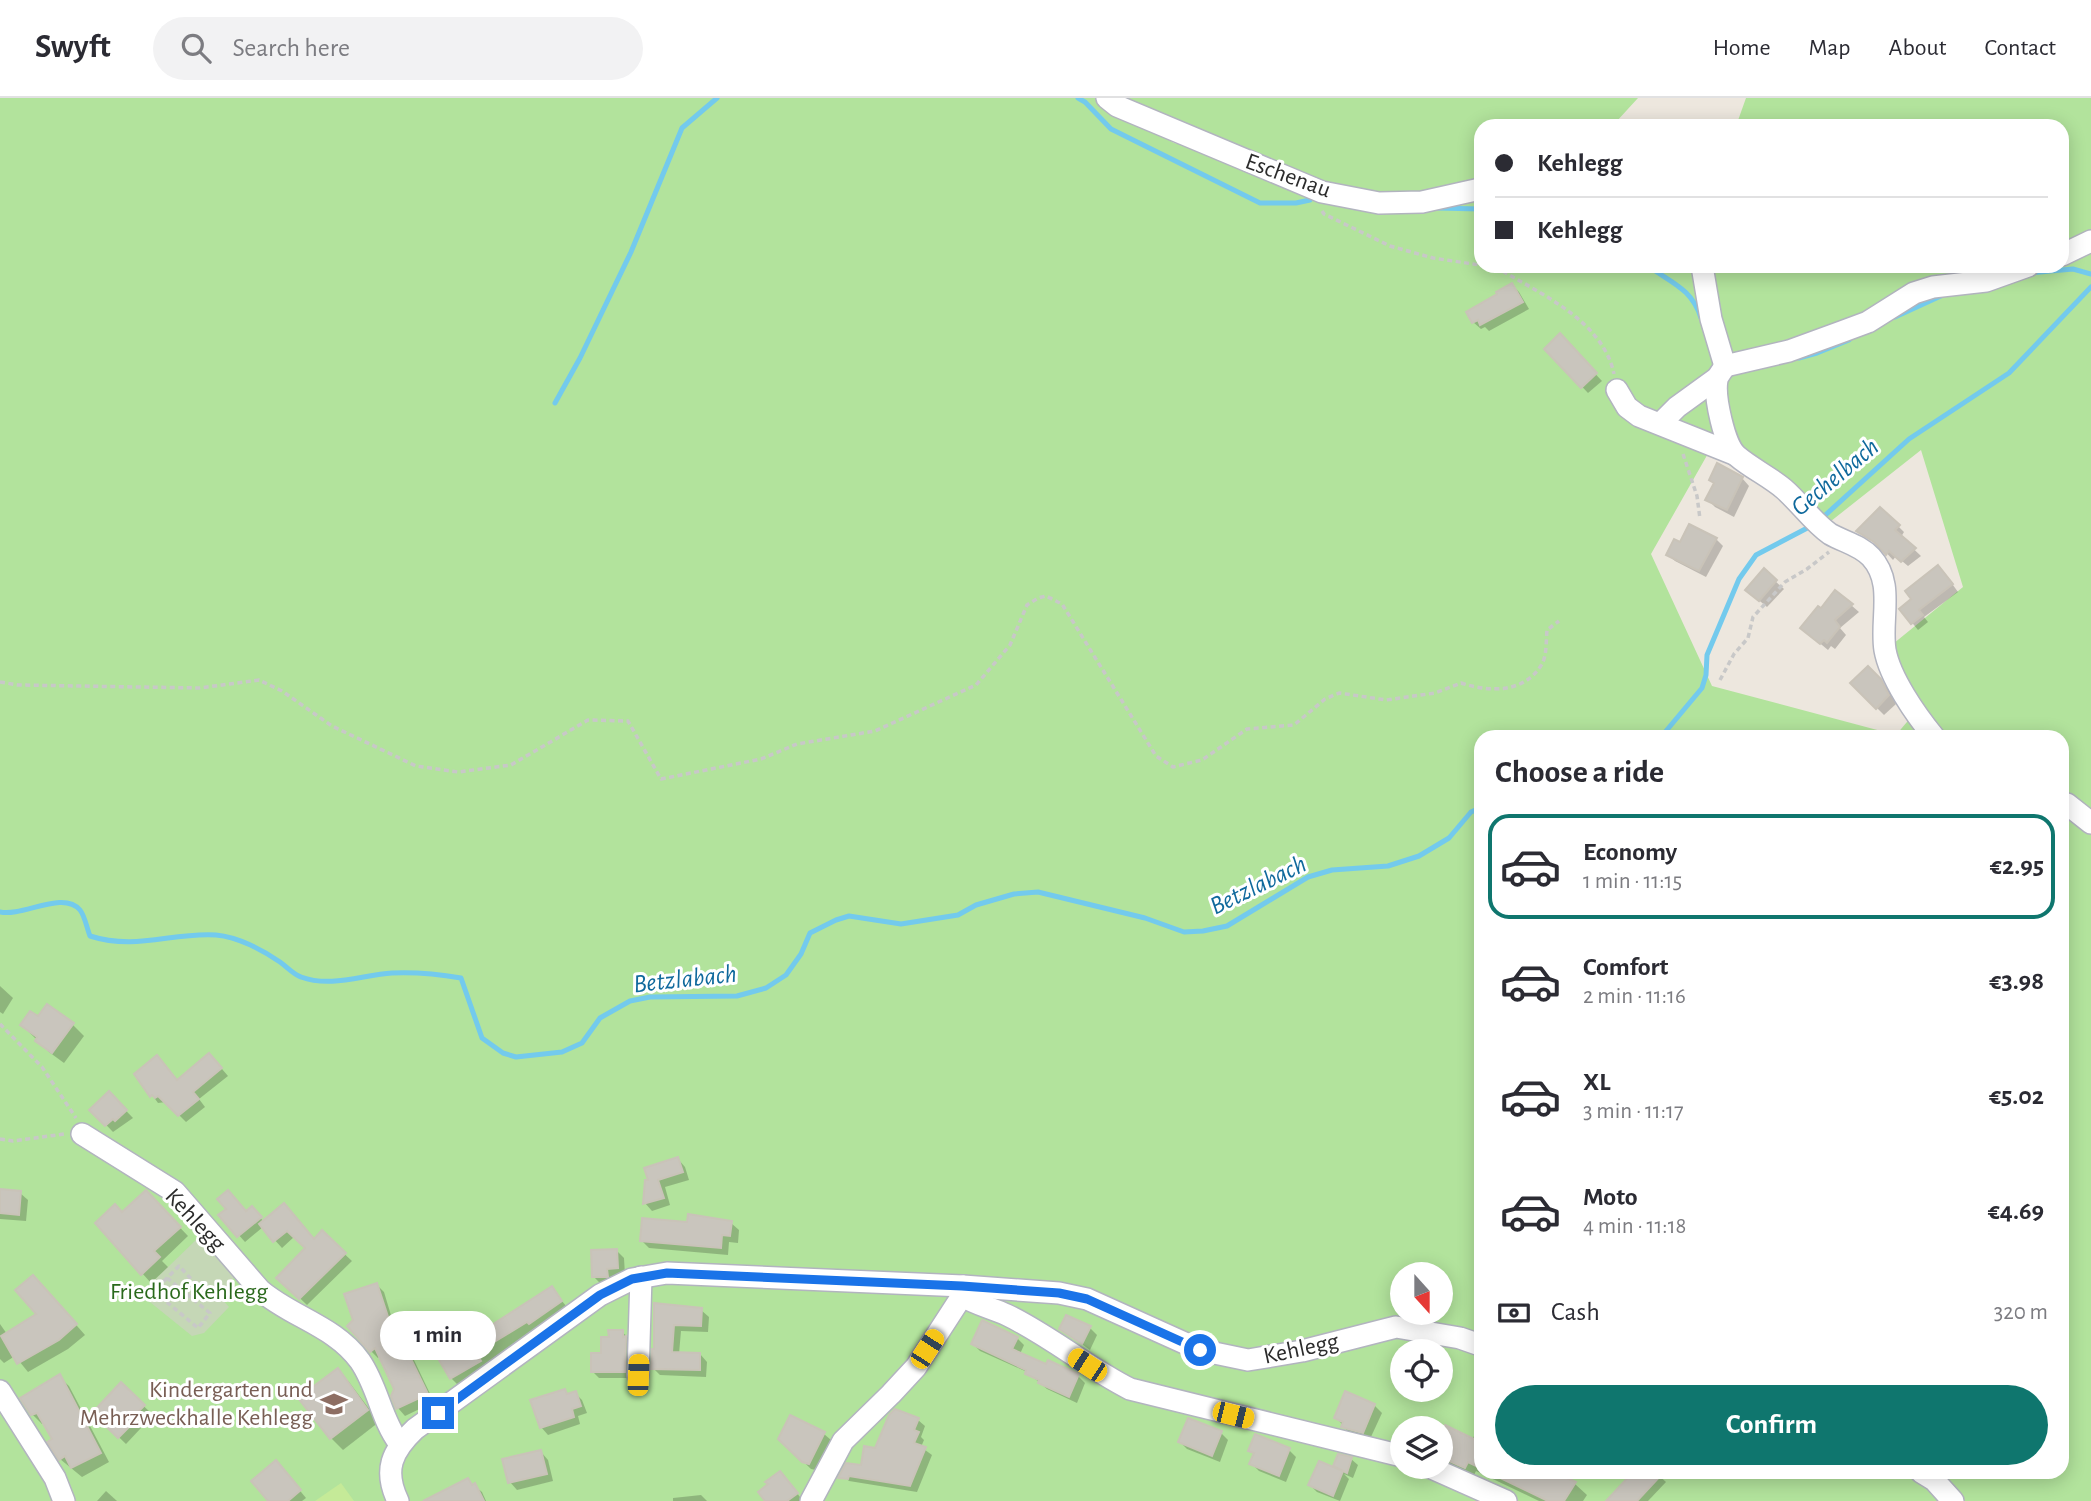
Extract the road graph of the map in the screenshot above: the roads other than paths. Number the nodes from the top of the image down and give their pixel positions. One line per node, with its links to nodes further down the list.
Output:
1 (1107, 98): 2 (street, Eschenau)
2 (1474, 190)
3 (2091, 241): 4 (street)
4 (2069, 252)
5 (1703, 273): 7 (street)
6 (2010, 273): 7 (street)
7 (1721, 372): 9 (street); 10 (street)
8 (1617, 390): 9 (street)
9 (1670, 427): 10 (street)
10 (1734, 454): 11 (street)
11 (1928, 730)
12 (2069, 806): 13 (street)
13 (2091, 824)
14 (82, 1134): 20 (street, Kehlegg)
15 (641, 1277): 16 (street, Kehlegg); 18 (street); 20 (street, Kehlegg)
16 (962, 1291): 17 (street, Kehlegg); 21 (street, Kehlegg); 26 (street)
17 (1474, 1343)
18 (638, 1375)
19 (1, 1392): 24 (street)
20 (399, 1443): 25 (street)
21 (1390, 1453)
22 (1453, 1478): 27 (street)
23 (1932, 1479): 28 (street)
24 (64, 1501)
25 (398, 1501)
26 (811, 1501)
27 (1506, 1501)
28 (1953, 1501)

